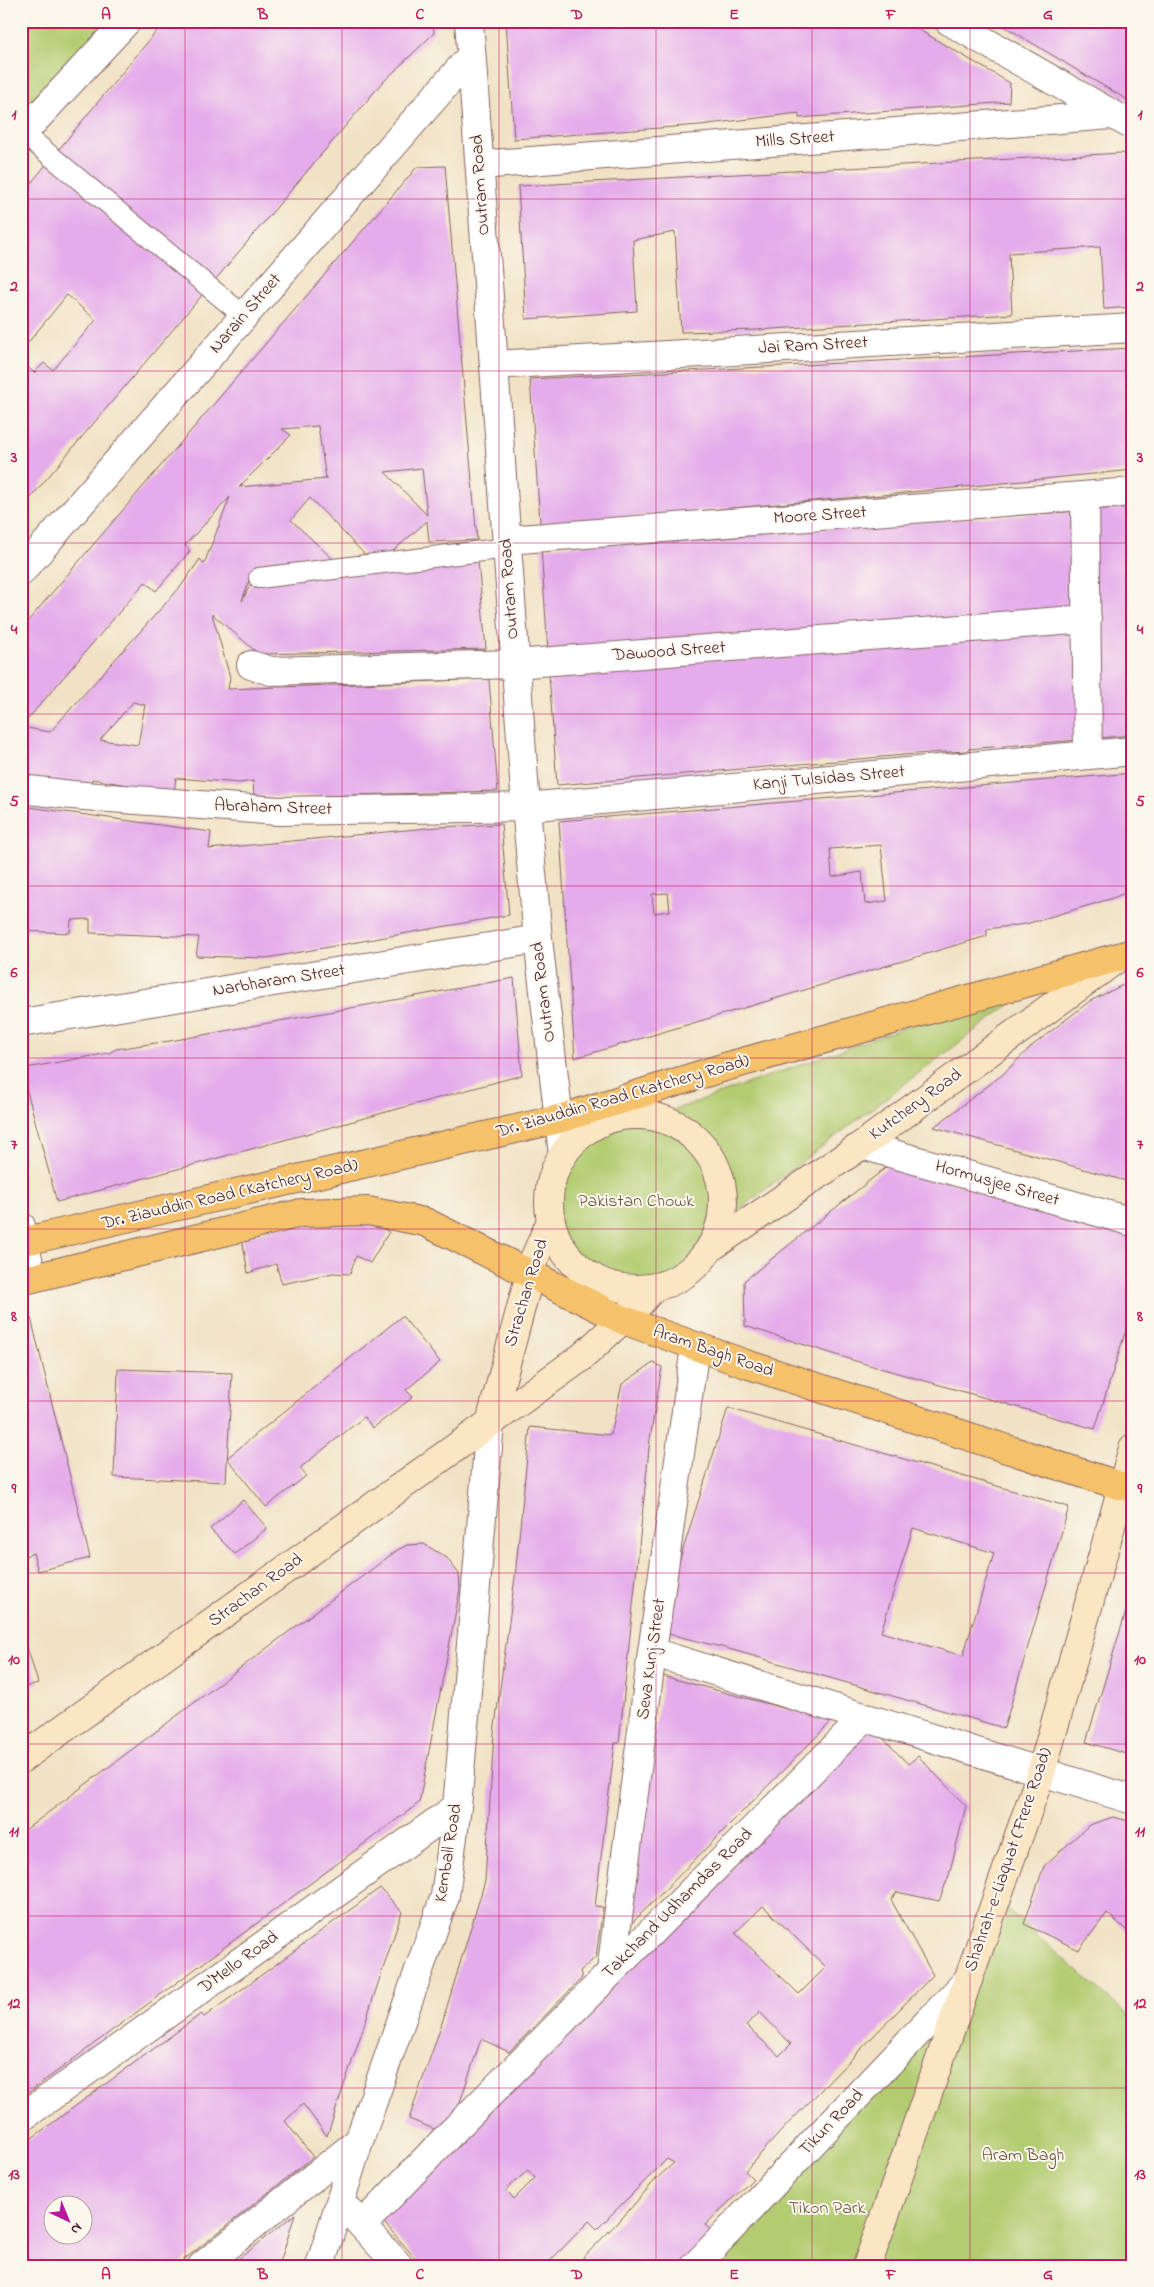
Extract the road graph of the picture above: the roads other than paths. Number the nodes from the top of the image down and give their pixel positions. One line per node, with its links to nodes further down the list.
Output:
1 (127, 21): 6 (street)
2 (469, 21): 4 (street, Outram Road)
3 (955, 23): 5 (street)
4 (470, 57): 7 (street, Outram Road); 8 (street, Narain Street)
5 (1122, 121): 7 (street, Mills Street)
6 (22, 134): 8 (lane)
7 (480, 165): 10 (street, Outram Road)
8 (244, 316): 14 (street, Narain Street)
9 (1133, 328): 10 (street, Jai Ram Street)
10 (494, 365): 13 (street, Outram Road)
11 (1133, 492): 12 (street, Moore Street)
12 (1085, 496): 13 (street, Moore Street); 16 (street)
13 (507, 544): 15 (lane); 18 (street, Outram Road)
14 (21, 572)
15 (258, 578)
16 (1086, 619): 18 (street, Dawood Street); 20 (street)
17 (251, 664): 18 (street, Dawood Street)
18 (515, 664): 22 (street, Outram Road)
19 (1133, 751): 20 (street, Kanji Tulsidas Street)
20 (1088, 755): 22 (street, Kanji Tulsidas Street)
21 (21, 789): 22 (street, Abraham Street)
22 (526, 807): 23 (street, Outram Road)
23 (538, 940): 25 (street, Narbharam Street); 26 (street, Outram Road)
24 (1126, 955): 26 (main road, Dr. Ziauddin Road (Katchery Road)); 27 (main road, Kutchery Road)
25 (21, 1023)
26 (559, 1118): 28 (street, Outram Road); 32 (main road, Dr. Ziauddin Road (Katchery Road))
27 (862, 1145): 30 (street, Hormusjee Street); 33 (main road, Kutchery Road)
28 (564, 1155): 31 (main road); 33 (main road)
29 (301, 1213): 34 (main road, Aram Bagh Road); 35 (main road, Dr. Ziauddin Road (Katchery Road))
30 (1133, 1222)
31 (550, 1223): 34 (main road, Strachan Road); 36 (main road)
32 (22, 1237): 35 (street)
33 (710, 1248): 36 (main road)
34 (530, 1274): 37 (main road, Aram Bagh Road); 39 (main road, Strachan Road)
35 (27, 1280)
36 (653, 1288): 37 (main road, Strachan Road)
37 (624, 1320): 38 (main road, Aram Bagh Road); 39 (main road, Strachan Road)
38 (695, 1347): 41 (main road, Aram Bagh Road); 42 (street, Seva Kunj Street)
39 (490, 1423): 44 (main road, Strachan Road); 47 (street, Kemball Road)
40 (1133, 1448): 41 (main road, Shahrah-e-Liaquat (Frere Road))
41 (1127, 1488): 45 (main road, Shahrah-e-Liaquat (Frere Road))
42 (652, 1652): 43 (street); 48 (street, Seva Kunj Street)
43 (865, 1717): 45 (street); 48 (street, Takchand Udhamdas Road)
44 (21, 1760)
45 (1042, 1773): 46 (street); 49 (main road, Shahrah-e-Liaquat (Frere Road))
46 (1133, 1800)
47 (457, 1806): 50 (street, D'Mello Road); 51 (street, Kemball Road)
48 (610, 1972): 53 (street, Takchand Udhamdas Road)
49 (968, 1980): 57 (street, Tikun Road); 58 (main road, Shahrah-e-Liaquat (Frere Road))
50 (21, 2118)
51 (359, 2141): 52 (street, Kemball Road); 54 (street)
52 (341, 2203): 53 (street); 55 (street, Kemball Road)
53 (362, 2225): 56 (street)
54 (202, 2266)
55 (320, 2266)
56 (399, 2266)
57 (696, 2266)
58 (866, 2266)

